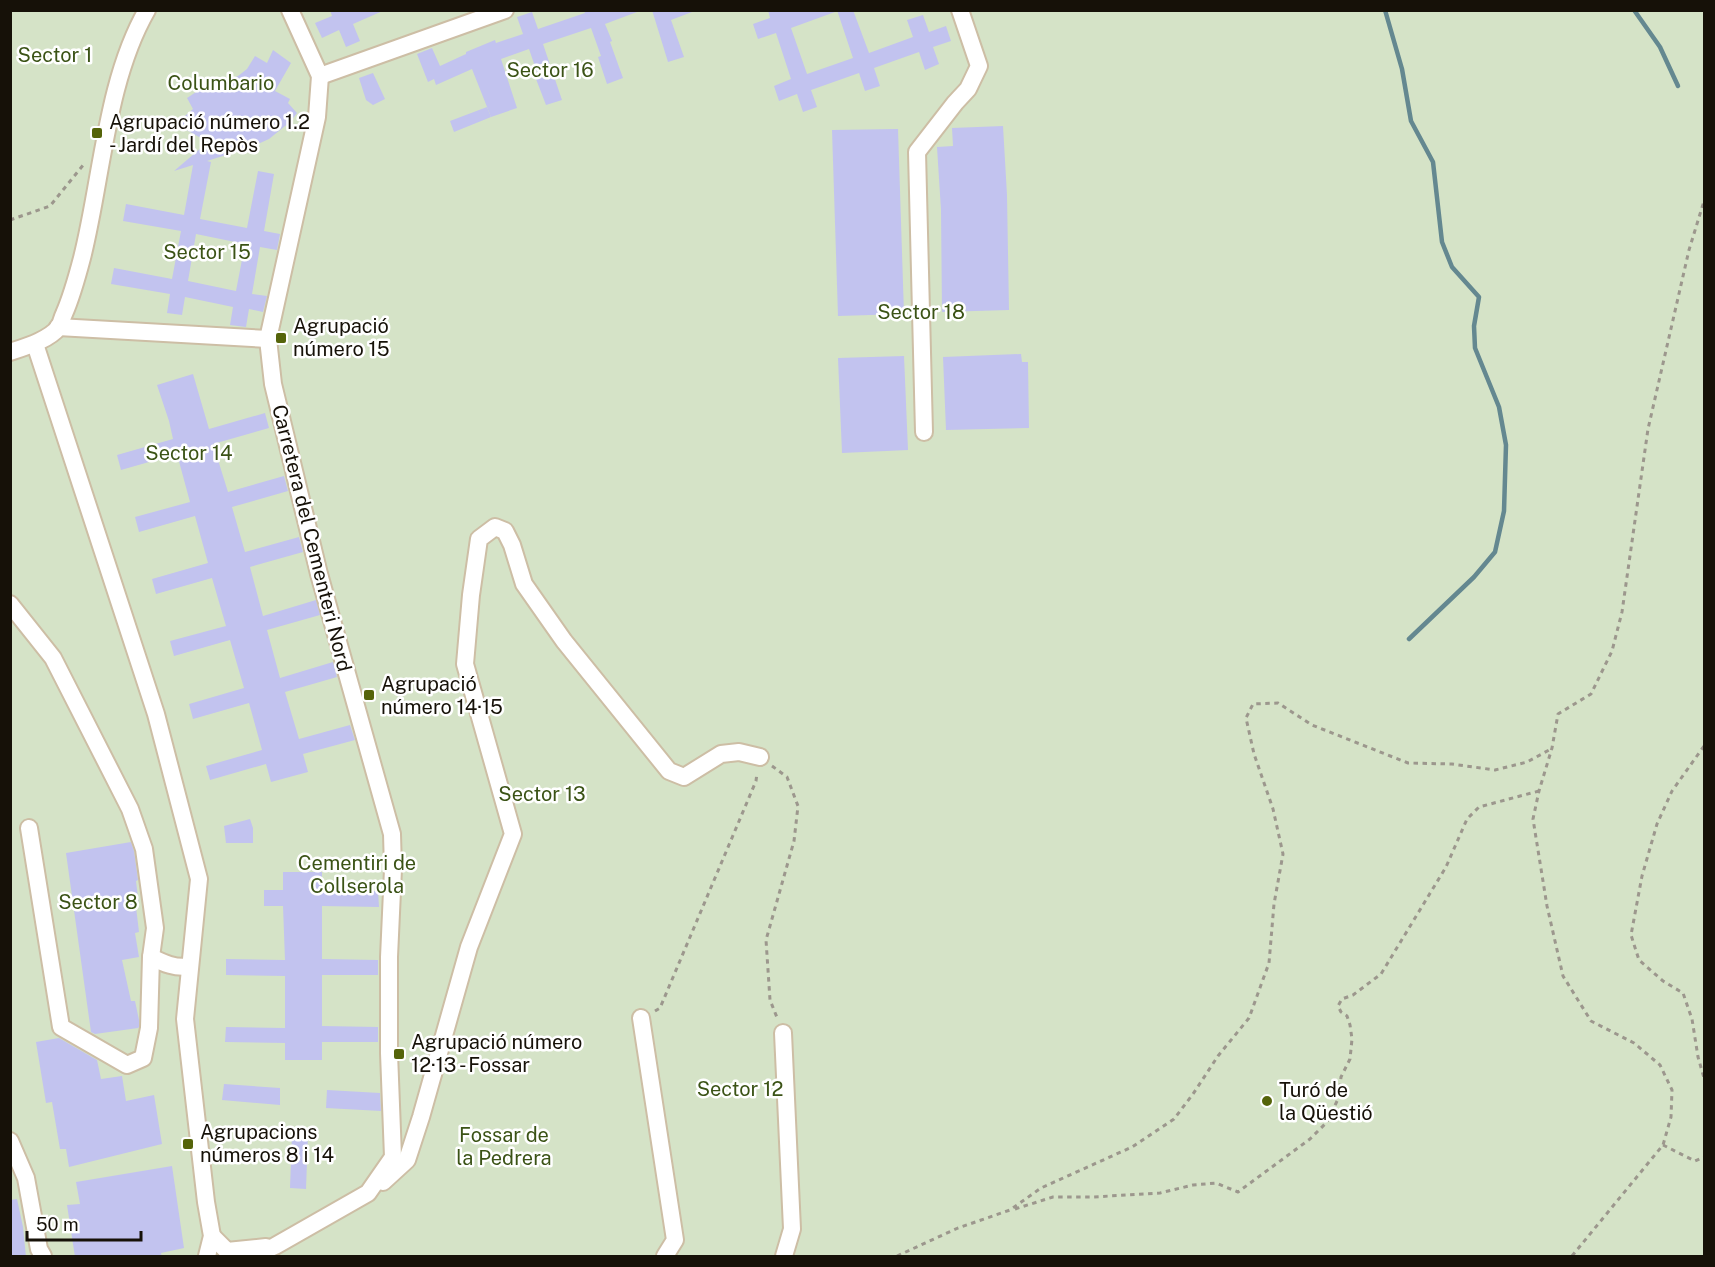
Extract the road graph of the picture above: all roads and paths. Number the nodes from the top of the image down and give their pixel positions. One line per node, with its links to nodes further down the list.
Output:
1 (147, 10): 9 (street)
2 (290, 10): 5 (street, Carretera del Cementeri Nord)
3 (505, 10): 5 (street)
4 (960, 10): 13 (street)
5 (320, 76): 10 (street, Carretera del Cementeri Nord)
6 (89, 159): 8 (path)
7 (1704, 201): 16 (path)
8 (10, 220)
9 (58, 327): 10 (street); 11 (street)
10 (268, 339): 28 (street, Carretera del Cementeri Nord)
11 (35, 344): 12 (street); 21 (street)
12 (10, 352)
13 (924, 432)
14 (10, 604): 20 (street)
15 (1704, 746): 24 (path)
16 (1552, 748): 18 (path); 29 (path)
17 (760, 757): 22 (path); 23 (path); 28 (street)
18 (1539, 791): 26 (path); 29 (path)
19 (29, 828): 20 (street)
20 (151, 957): 21 (street)
21 (190, 966): 30 (street)
22 (641, 1018): 35 (street)
23 (783, 1033): 36 (street)
24 (1704, 1078)
25 (10, 1140): 32 (street)
26 (1663, 1145): 27 (path); 38 (path)
27 (1704, 1157)
28 (369, 1193): 31 (street, Carretera del Cementeri Nord)
29 (1010, 1210): 37 (path)
30 (212, 1236): 31 (street, Carretera del Cementeri Nord); 33 (street)
31 (275, 1246): 34 (street, Carretera del Cementeri Nord)
32 (43, 1257)
33 (207, 1257)
34 (253, 1257)
35 (665, 1257)
36 (784, 1257)
37 (897, 1257)
38 (1572, 1257)

